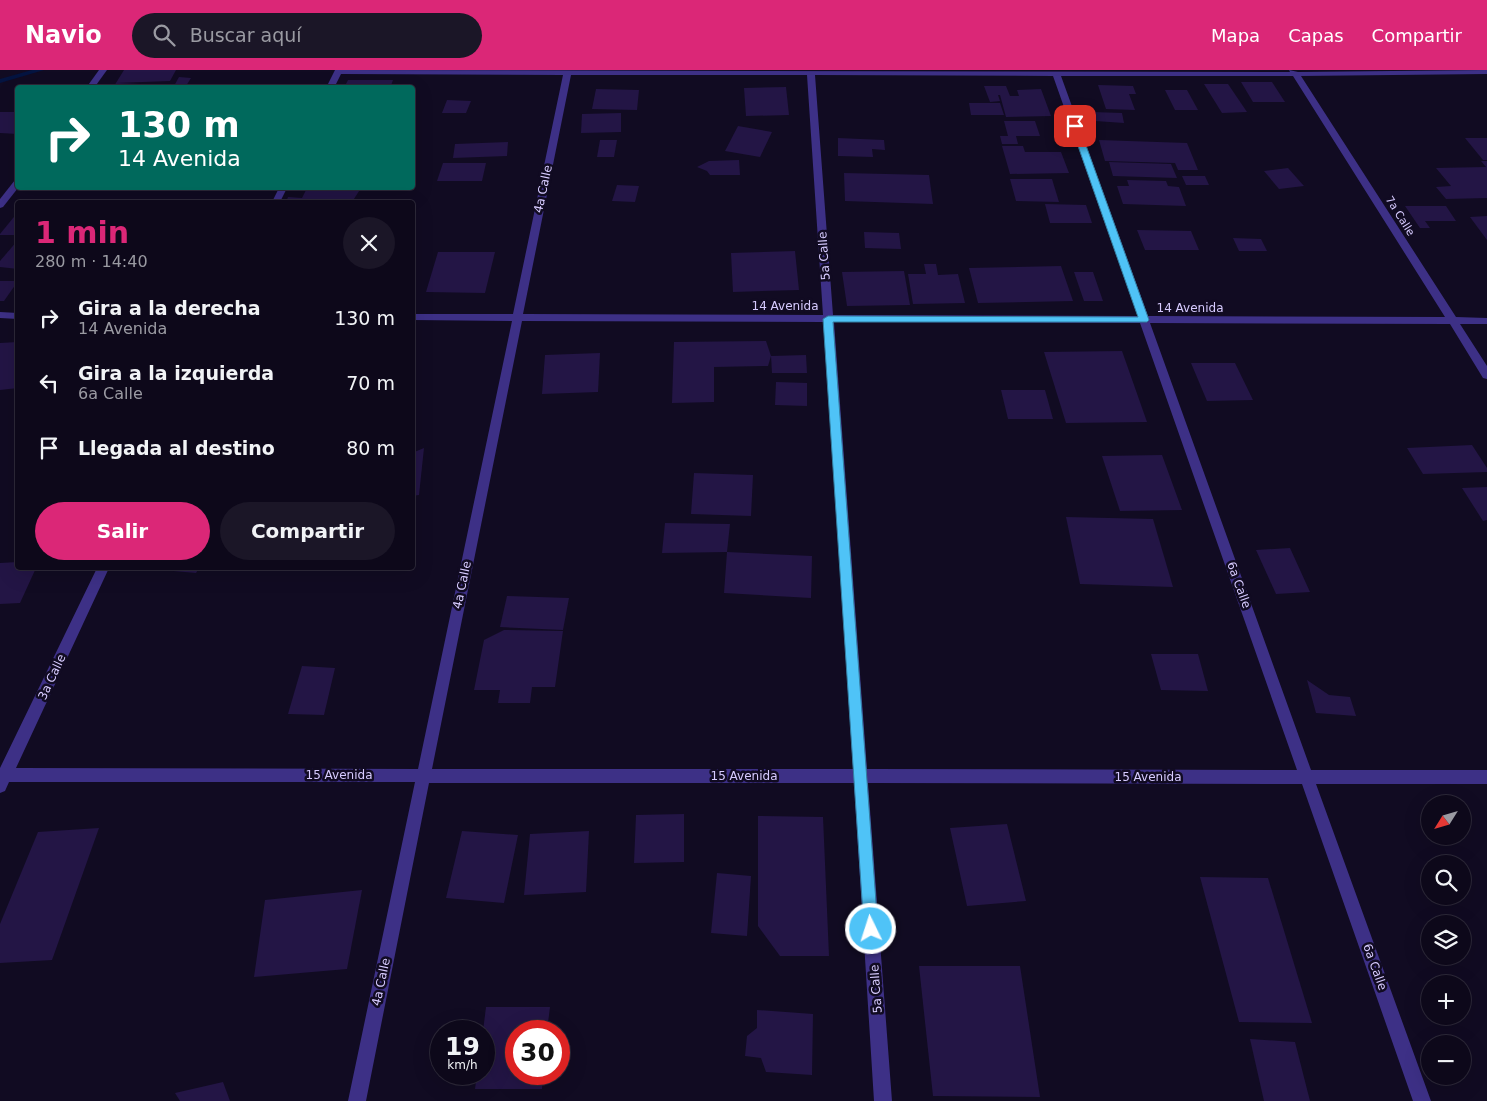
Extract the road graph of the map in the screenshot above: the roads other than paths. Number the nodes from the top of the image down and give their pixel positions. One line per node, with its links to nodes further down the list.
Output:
1 (103, 70): 8 (street)
2 (338, 71): 3 (street); 9 (street)
3 (568, 71): 4 (street); 15 (street, 4a Calle)
4 (811, 72): 5 (street); 16 (street, 5a Calle)
5 (1056, 72): 6 (street); 17 (street, 6a Calle)
6 (1294, 72): 7 (street); 19 (street, 7a Calle)
7 (1487, 72)
8 (92, 85)
9 (331, 85)
10 (15, 186): 11 (street)
11 (0, 205)
12 (0, 316): 13 (street)
13 (15, 316)
14 (415, 317): 15 (street, 14 Avenida)
15 (517, 318): 16 (street, 14 Avenida); 22 (street, 4a Calle)
16 (828, 319): 17 (street, 14 Avenida); 23 (street, 5a Calle)
17 (1144, 320): 19 (street, 14 Avenida); 24 (street, 6a Calle)
18 (1487, 321): 19 (street, 14 Avenida)
19 (1453, 322): 20 (street, 7a Calle)
20 (1487, 375)
21 (102, 570): 26 (street, 3a Calle)
22 (423, 775): 23 (street, 15 Avenida); 26 (street, 15 Avenida); 27 (street, 4a Calle)
23 (860, 776): 24 (street, 15 Avenida); 28 (street, 5a Calle)
24 (1307, 777): 25 (street, 15 Avenida); 29 (street, 6a Calle)
25 (1487, 778)
26 (2, 779)
27 (356, 1101)
28 (883, 1101)
29 (1422, 1101)

